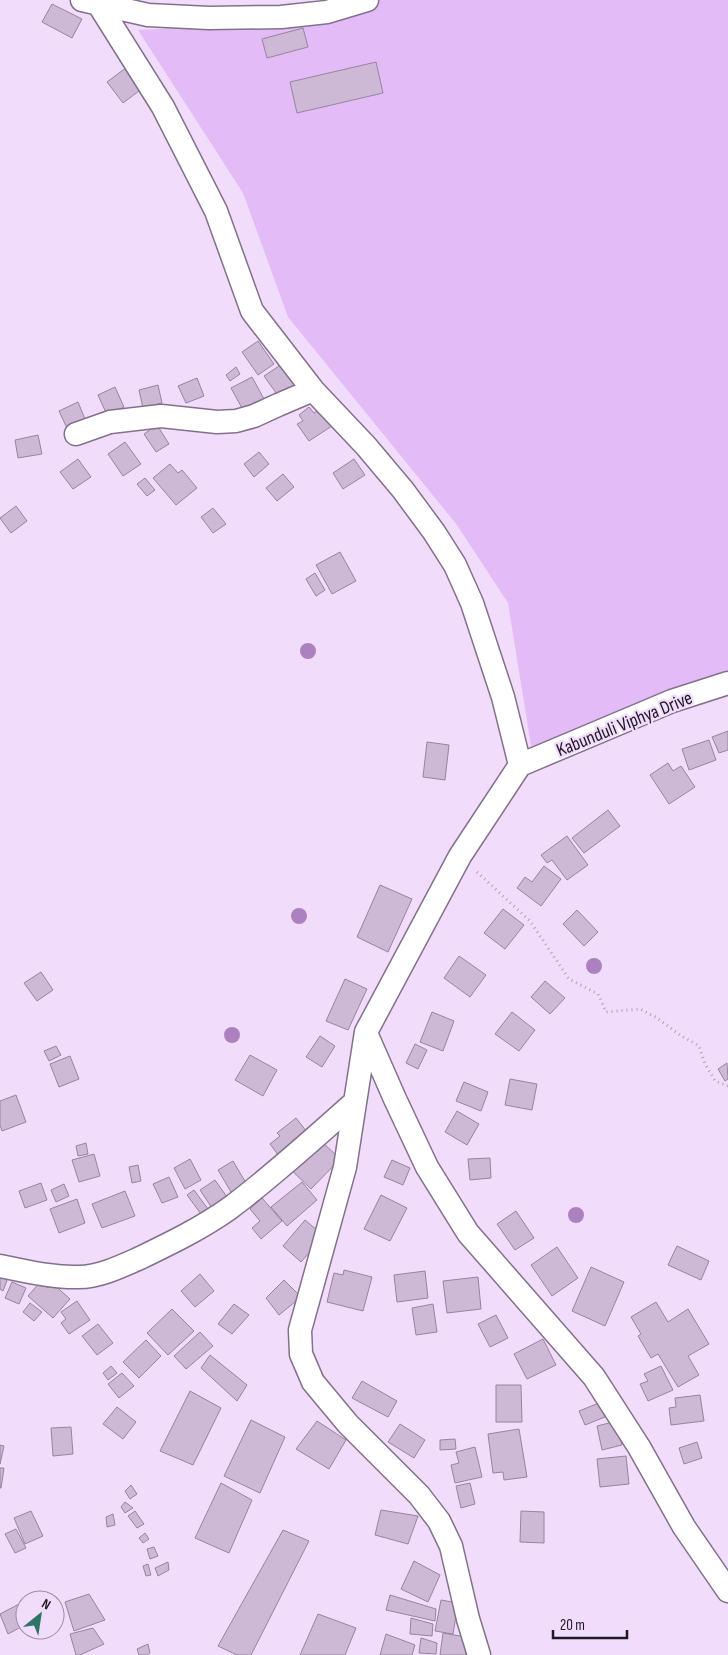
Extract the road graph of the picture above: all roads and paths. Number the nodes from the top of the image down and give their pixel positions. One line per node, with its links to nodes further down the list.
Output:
1 (367, 0): 2 (street)
2 (91, 2): 3 (street)
3 (313, 390): 4 (street); 6 (street)
4 (76, 434)
5 (728, 683): 6 (street, Kabunduli Viphya Drive)
6 (520, 764): 7 (street)
7 (460, 856): 8 (street); 9 (path)
8 (366, 1032): 10 (street); 12 (street)
9 (728, 1086)
10 (356, 1102): 11 (street); 13 (street)
11 (0, 1266)
12 (728, 1591)
13 (479, 1655)

